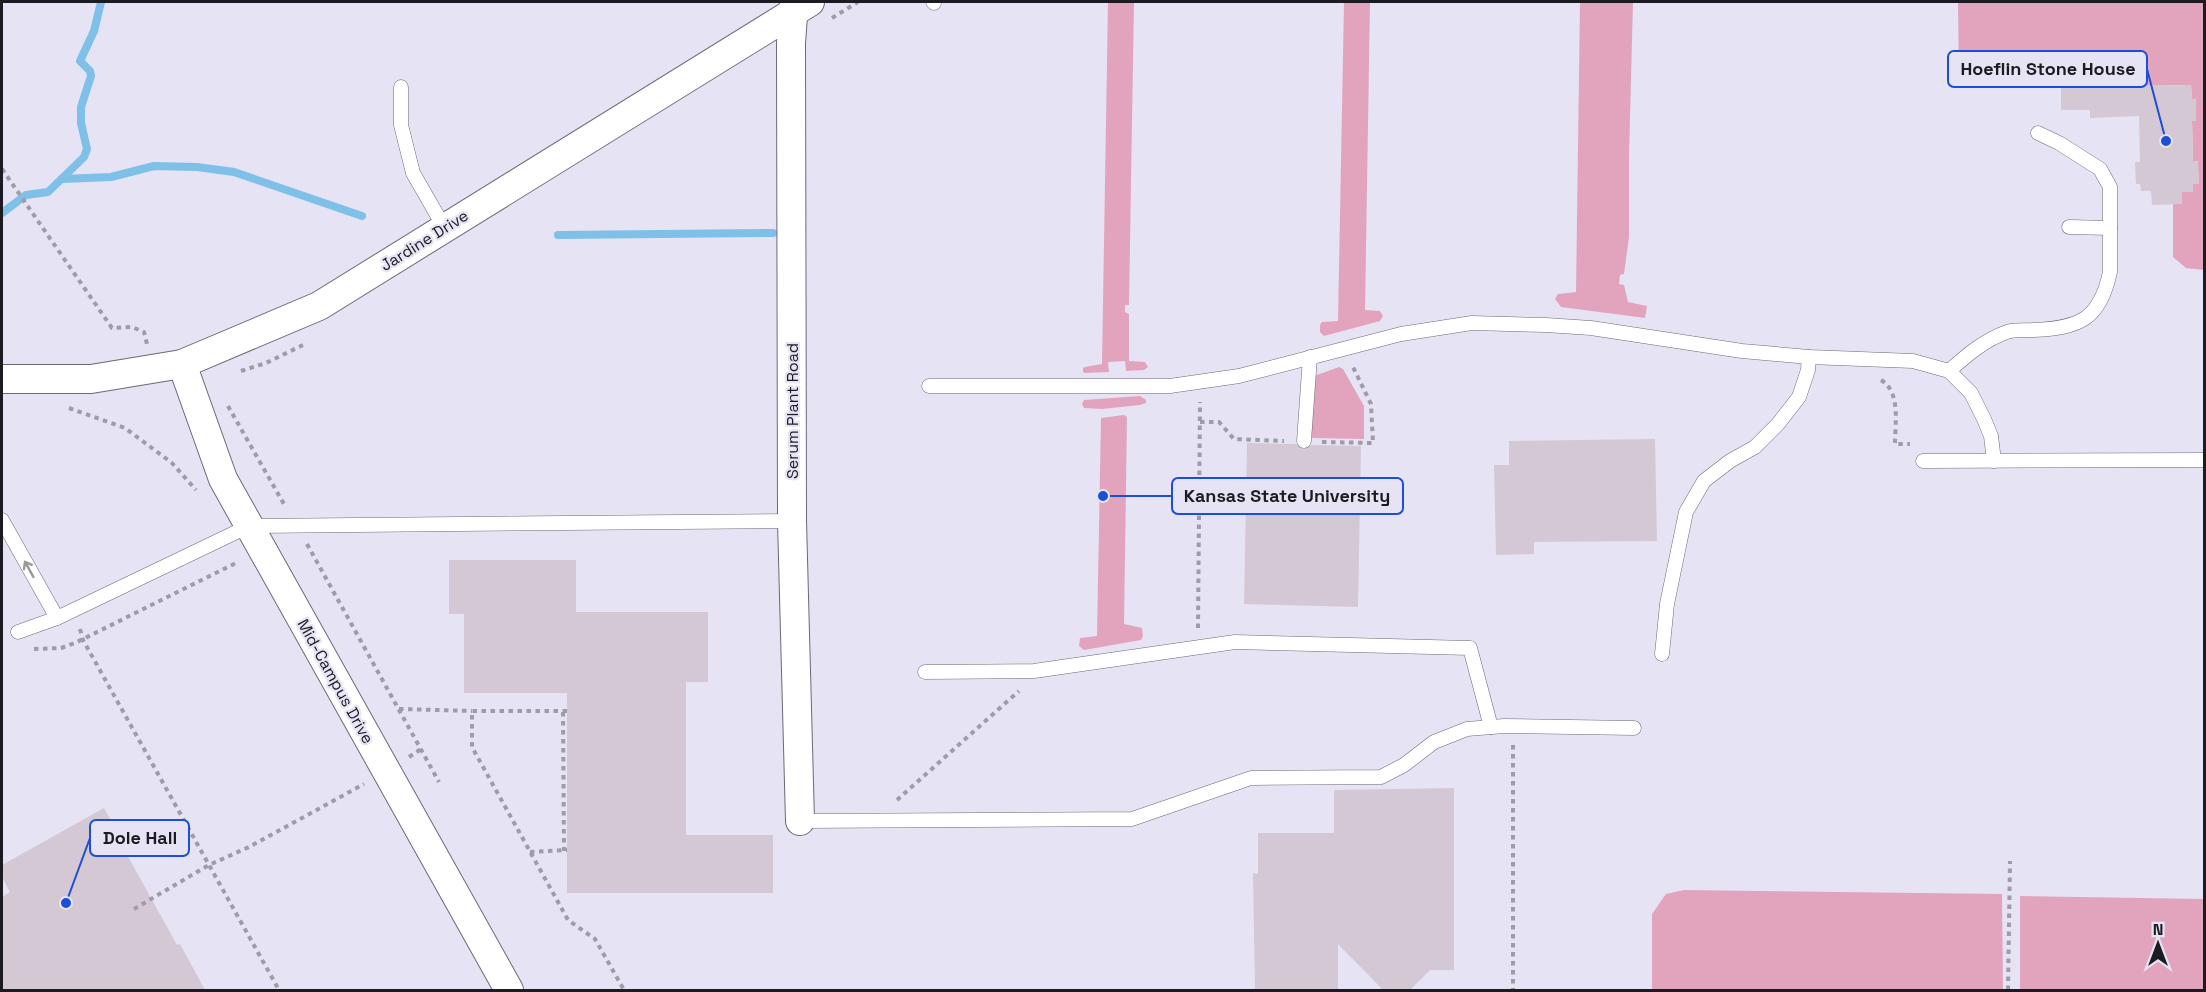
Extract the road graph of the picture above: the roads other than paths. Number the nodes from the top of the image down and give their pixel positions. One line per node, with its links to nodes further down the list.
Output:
1 (799, 5): 4 (street, Jardine Drive); 18 (street, Serum Plant Road)
2 (401, 87): 4 (lane)
3 (2038, 133): 6 (lane)
4 (444, 227): 9 (street, Jardine Drive)
5 (2069, 227): 6 (lane)
6 (2110, 228): 10 (lane)
7 (1310, 357): 8 (lane); 12 (lane); 13 (lane)
8 (1809, 357): 10 (lane); 22 (lane)
9 (182, 364): 11 (street, Jardine Drive); 19 (street, Mid-Campus Drive)
10 (1949, 371): 16 (lane)
11 (2, 380)
12 (929, 386)
13 (1304, 441)
14 (2205, 460): 16 (lane)
15 (1923, 461): 16 (lane)
16 (1994, 461)
17 (2, 520): 20 (lane, one-way to 17)
18 (792, 521): 19 (lane); 26 (street, Serum Plant Road)
19 (249, 526): 20 (lane); 27 (street, Mid-Campus Drive)
20 (57, 618): 21 (lane)
21 (18, 633)
22 (1662, 654)
23 (925, 672): 24 (lane)
24 (1491, 727): 25 (lane); 26 (lane)
25 (1634, 728)
26 (800, 820)
27 (509, 990)

